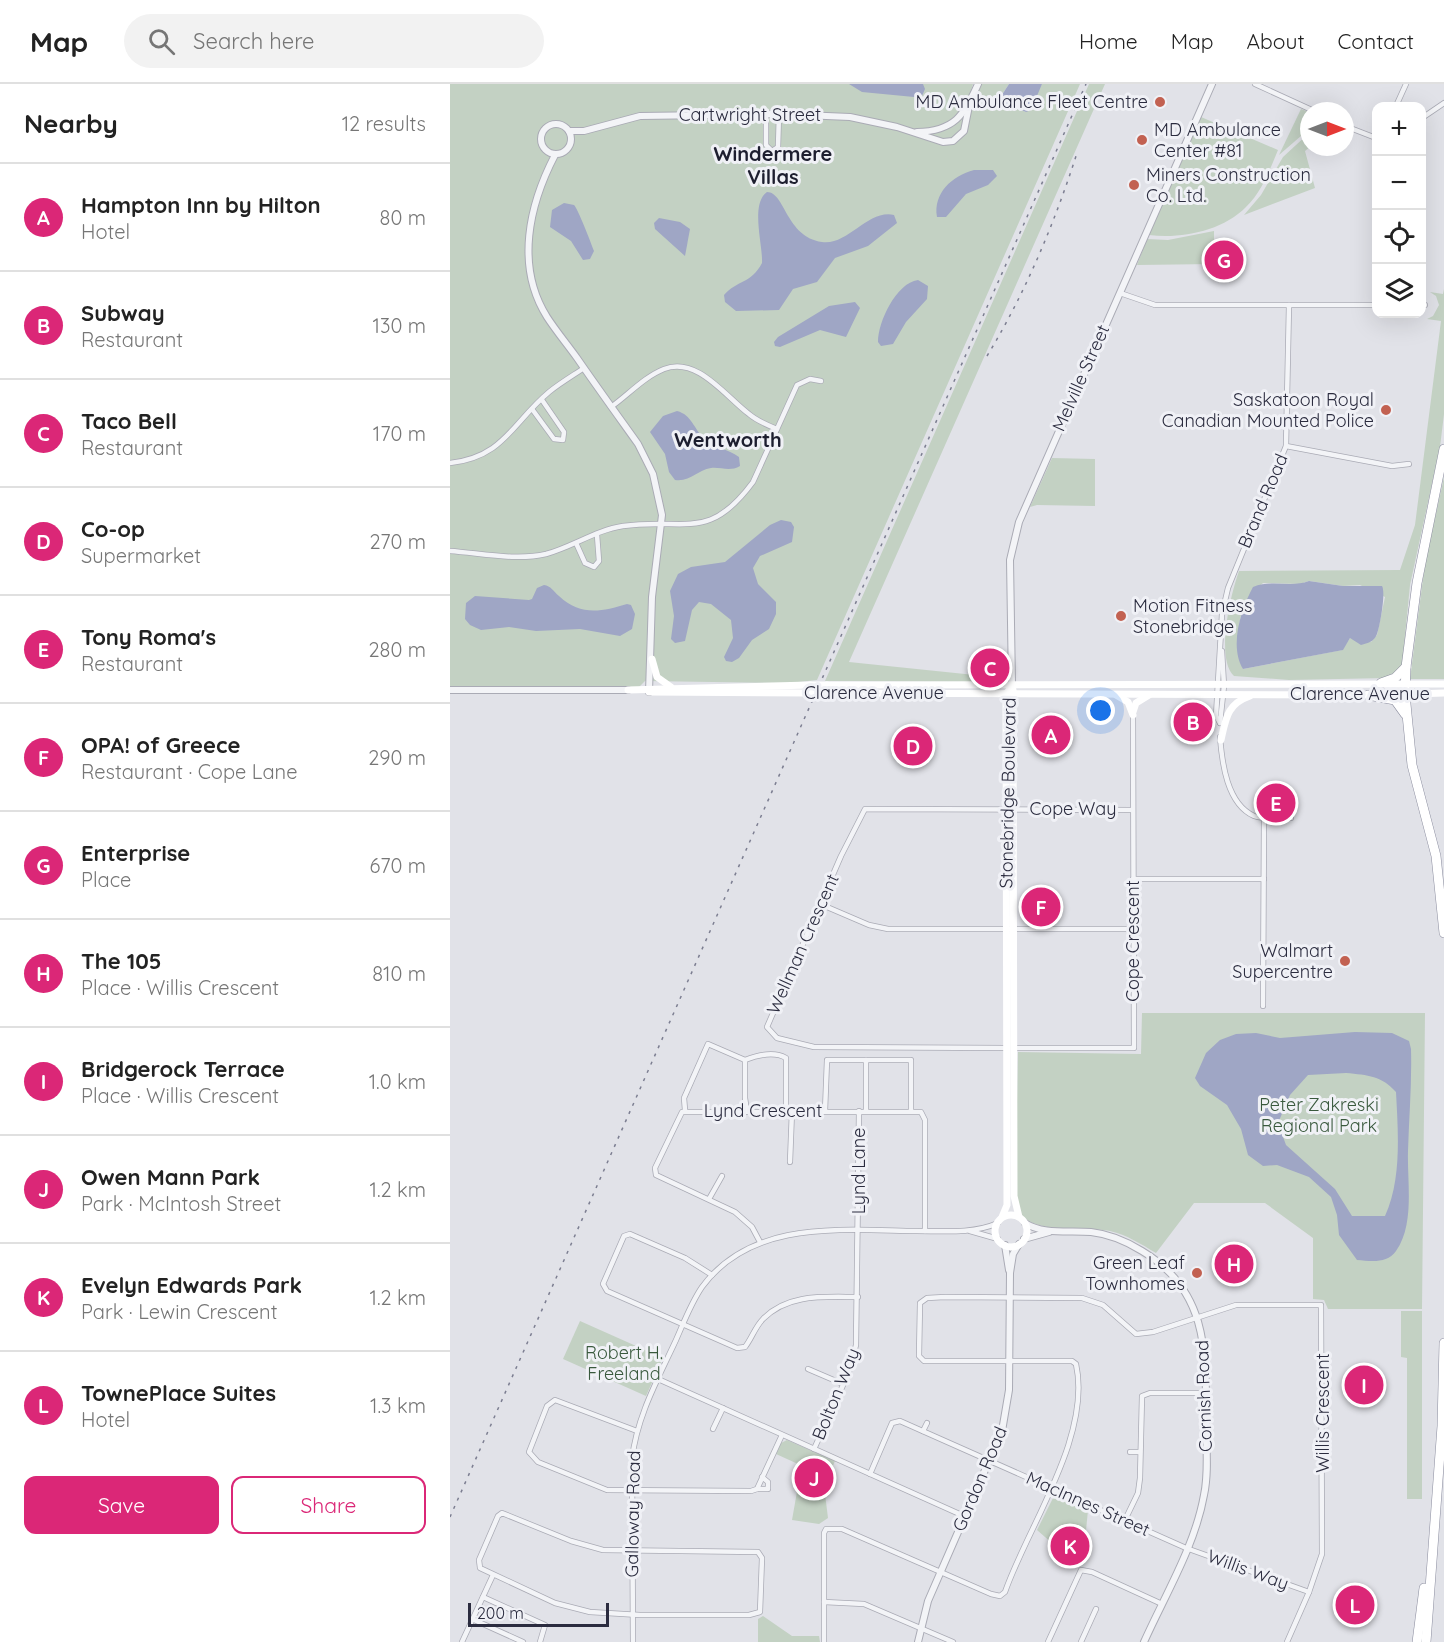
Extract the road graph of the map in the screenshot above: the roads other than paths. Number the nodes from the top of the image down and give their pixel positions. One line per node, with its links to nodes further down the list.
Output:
1 (978, 84): 5 (street, Cartwright Street)
2 (1212, 84): 21 (street, Melville Street)
3 (1255, 84): 8 (street)
4 (1406, 84): 6 (street)
5 (970, 101): 15 (street, Cartwright Street); 15 (street, Cartwright Street)
6 (1398, 102)
7 (1444, 103): 11 (street)
8 (1300, 105)
9 (779, 114): 10 (street, Cartwright Street); 10 (street); 15 (street, Cartwright Street)
10 (766, 115): 14 (street, Cartwright Street)
11 (1426, 115)
12 (1354, 129): 16 (street)
13 (569, 131): 14 (street, Cartwright Street); 17 (street); 18 (street)
14 (584, 131): 17 (street, Cartwright Street)
15 (916, 132)
16 (1372, 136)
17 (571, 141): 19 (street)
18 (546, 151): 19 (street); 20 (street)
19 (555, 155): 20 (street)
20 (545, 175): 24 (street)
21 (1120, 293): 22 (street); 43 (street, Melville Street)
22 (1289, 305): 23 (street); 30 (street, Brand Road)
23 (1372, 305)
24 (584, 368): 26 (street); 27 (street)
25 (821, 381): 29 (street)
26 (542, 400): 28 (street); 28 (street)
27 (611, 407): 29 (street); 34 (street)
28 (532, 410): 32 (street)
29 (777, 429): 34 (street)
30 (1286, 446): 33 (street); 49 (street, Brand Road)
31 (1444, 449): 39 (highway)
32 (450, 463)
33 (1408, 464)
34 (662, 525): 35 (street); 38 (street)
35 (597, 535): 36 (street); 36 (street)
36 (576, 543): 37 (street)
37 (450, 550)
38 (652, 656): 44 (main road); 48 (street)
39 (1406, 667): 40 (highway); 41 (highway)
40 (1381, 683): 41 (main road, Clarence Avenue); 49 (main road, Clarence Avenue)
41 (1406, 684): 42 (main road, Clarence Avenue); 55 (highway)
42 (1444, 684)
43 (1012, 686): 45 (main road, Clarence Avenue, bridge); 49 (main road, Clarence Avenue); 53 (main road, Stonebridge Boulevard)
44 (671, 687): 45 (main road, Clarence Avenue); 48 (main road, Clarence Avenue)
45 (809, 689): 48 (main road, Clarence Avenue); 53 (main road, Clarence Avenue, bridge)
46 (450, 690): 47 (street, Clarence Avenue)
47 (628, 690): 48 (main road, Clarence Avenue)
48 (652, 690)
49 (1221, 690): 51 (main road, Clarence Avenue); 54 (main road, Clarence Avenue); 59 (street, Brand Road)
50 (1110, 693): 51 (main road, Clarence Avenue); 53 (main road, Clarence Avenue); 57 (main road)
51 (1154, 693): 57 (main road)
52 (1444, 693): 55 (main road, Clarence Avenue)
53 (1010, 694): 60 (main road, Stonebridge Boulevard)
54 (1255, 694): 56 (main road, Clarence Avenue); 59 (main road)
55 (1405, 694): 56 (main road, Clarence Avenue); 58 (highway)
56 (1368, 695): 58 (highway)
57 (1133, 715): 61 (street, Cope Crescent)
58 (1407, 718): 69 (highway)
59 (1221, 740): 62 (street, Brand Road)
60 (1011, 809): 61 (street, Cope Way); 66 (street, Wellman Crescent); 68 (main road, Stonebridge Boulevard)
61 (1132, 810): 64 (street, Cope Crescent)
62 (1264, 818): 63 (street); 65 (street)
63 (1291, 818)
64 (1133, 879): 65 (street); 67 (street, Cope Crescent)
65 (1264, 879): 70 (street)
66 (820, 904): 68 (street); 71 (street, Wellman Crescent)
67 (1133, 928): 68 (street); 72 (street, Cope Crescent)
68 (1011, 929): 71 (main road, Stonebridge Boulevard); 72 (main road, Stonebridge Boulevard)
69 (1444, 933)
70 (1263, 1006)
71 (1006, 1048): 85 (main road, Stonebridge Boulevard)
72 (1015, 1048): 86 (main road, Stonebridge Boulevard)
73 (745, 1060): 75 (street); 76 (street); 77 (street)
74 (866, 1060): 78 (street); 80 (street); 81 (street)
75 (685, 1110): 76 (street, Lynd Crescent); 84 (street, Lynd Crescent)
76 (747, 1111): 77 (street, Lynd Crescent)
77 (789, 1111): 78 (street, Lynd Crescent); 82 (street)
78 (825, 1111): 79 (street, Lynd Crescent)
79 (859, 1111): 80 (street, Lynd Crescent); 90 (street, Lynd Lane)
80 (866, 1111): 81 (street, Lynd Crescent)
81 (911, 1111): 88 (street)
82 (790, 1162)
83 (722, 1176): 84 (street)
84 (709, 1199): 92 (street, Lynd Crescent)
85 (1000, 1220): 86 (main road); 87 (street, Galloway Road); 91 (main road)
86 (1022, 1220): 89 (street, Cornish Road); 93 (main road)
87 (967, 1230): 88 (street, Galloway Road); 91 (street, Galloway Road)
88 (924, 1231): 90 (street, Galloway Road)
89 (1056, 1231): 93 (street, Cornish Road); 99 (street, Cornish Road)
90 (859, 1232): 92 (street, Galloway Road); 97 (street, Bolton Way)
91 (998, 1239): 94 (main road)
92 (760, 1242): 96 (street, Galloway Road)
93 (1021, 1242): 94 (main road); 95 (street, Gordon Road)
94 (1005, 1245): 95 (street, Gordon Road)
95 (1010, 1273): 98 (street, Gordon Road)
96 (712, 1275): 100 (street, Galloway Road); 100 (street)
97 (858, 1297): 100 (street); 105 (street, Bolton Way)
98 (1010, 1298): 99 (street); 102 (street, Gordon Road); 102 (street)
99 (1197, 1317): 106 (street, Cornish Road); 129 (street, Willis Crescent)
100 (683, 1324): 104 (street, Galloway Road)
101 (1444, 1343): 119 (highway)
102 (1010, 1361): 116 (street, Gordon Road); 120 (street)
103 (808, 1369): 105 (street)
104 (658, 1379): 107 (street); 110 (street, Galloway Road)
105 (843, 1384): 113 (street, Bolton Way)
106 (1206, 1393): 115 (street); 125 (street, Cornish Road)
107 (723, 1408): 109 (street); 112 (street)
108 (927, 1423): 111 (street)
109 (713, 1430)
110 (637, 1431): 122 (street, Galloway Road); 122 (street)
111 (923, 1431): 116 (street, MacInnes Street); 117 (street, MacInnes Street)
112 (782, 1435): 113 (street); 118 (street)
113 (814, 1449): 117 (street)
114 (1130, 1452): 115 (street)
115 (1140, 1452): 124 (street)
116 (990, 1461): 120 (street, MacInnes Street); 123 (street, Gordon Road)
117 (870, 1474): 123 (street)
118 (762, 1477): 121 (street); 121 (street)
119 (1438, 1478): 148 (highway); 149 (highway)
120 (1051, 1488): 124 (street, MacInnes Street); 127 (street)
121 (757, 1489): 122 (street)
122 (633, 1491): 126 (street, Galloway Road)
123 (964, 1516): 127 (street, Gordon Road)
124 (1125, 1520): 125 (street, MacInnes Street)
125 (1186, 1548): 129 (street, Willis Way); 132 (street, Cornish Road)
126 (632, 1551): 128 (street); 134 (street, Galloway Road); 134 (street)
127 (940, 1572): 131 (street); 136 (street, Gordon Road)
128 (492, 1575): 130 (street); 134 (street)
129 (1309, 1592): 147 (street, Willis Crescent)
130 (483, 1597): 135 (street); 139 (street)
131 (824, 1602): 136 (street); 141 (street)
132 (1162, 1604): 144 (street); 146 (street, Cornish Road)
133 (1096, 1609): 145 (street)
134 (633, 1615): 140 (street, Galloway Road)
135 (472, 1619): 137 (street); 138 (street)
136 (920, 1627): 142 (street, Gordon Road); 143 (street)
137 (462, 1642)
138 (523, 1642)
139 (540, 1642)
140 (633, 1642)
141 (824, 1642)
142 (918, 1642)
143 (953, 1642)
144 (1048, 1642)
145 (1082, 1642)
146 (1144, 1642)
147 (1287, 1642)
148 (1417, 1642)
149 (1426, 1642)

